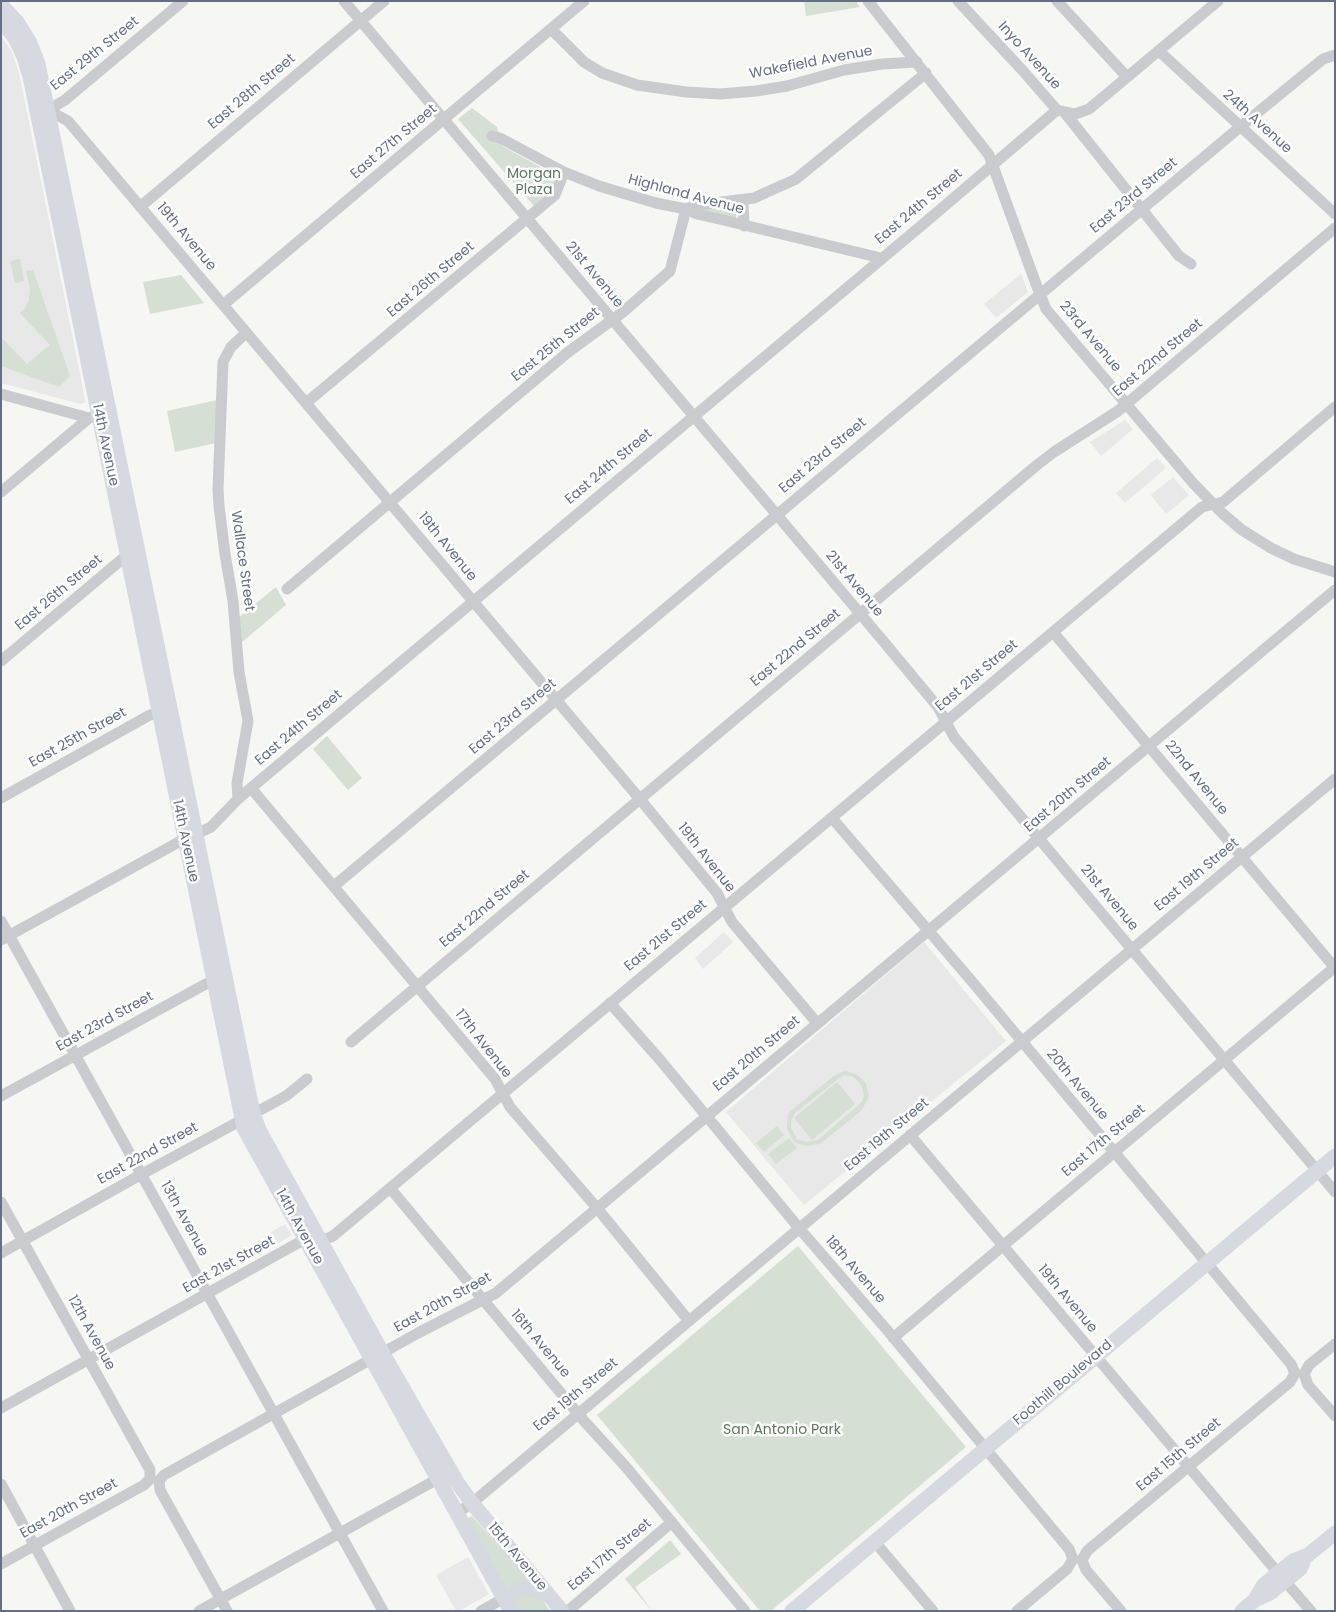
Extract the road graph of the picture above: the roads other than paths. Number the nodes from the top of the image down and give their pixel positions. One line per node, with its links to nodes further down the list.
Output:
1 (183, 1): 18 (street, East 29th Street)
2 (344, 1): 11 (street, 21st Avenue)
3 (384, 1): 11 (street, East 28th Street)
4 (584, 1): 12 (street, East 27th Street)
5 (868, 1): 15 (street, 23rd Avenue)
6 (958, 1): 19 (street, Inyo Avenue)
7 (1057, 1): 17 (street)
8 (1212, 3): 13 (street)
9 (1, 5): 18 (main road, 14th Avenue)
10 (1, 21): 18 (main road, 14th Avenue)
11 (361, 21): 20 (street, 21st Avenue); 26 (street, East 28th Street)
12 (550, 29): 15 (street, Wakefield Avenue); 20 (street, East 27th Street)
13 (1159, 51): 17 (street); 21 (street, 24th Avenue)
14 (1335, 55): 21 (street, East 23rd Street)
15 (917, 62): 16 (street, 23rd Avenue)
16 (926, 73): 23 (street, 23rd Avenue); 25 (street)
17 (1127, 77): 19 (street)
18 (43, 111): 26 (street, 19th Avenue); 43 (main road, 14th Avenue)
19 (1061, 111): 23 (street, East 24th Street); 28 (street, Inyo Avenue)
20 (444, 120): 30 (street, 21st Avenue); 36 (street, East 27th Street)
21 (1240, 127): 28 (street, East 23rd Street); 29 (street, 24th Avenue)
22 (492, 136): 24 (street, Highland Avenue)
23 (993, 165): 33 (street, East 24th Street); 35 (street, 23rd Avenue)
24 (564, 172): 27 (street, Highland Avenue); 30 (street, East 26th Street)
25 (743, 200): 27 (street); 31 (street)
26 (140, 207): 36 (street, 19th Avenue)
27 (686, 208): 31 (street, Highland Avenue); 37 (street, East 25th Street)
28 (1142, 209): 34 (street, Inyo Avenue); 35 (street, East 23rd Street)
29 (1335, 214)
30 (527, 219): 37 (street, 21st Avenue); 40 (street, East 26th Street)
31 (744, 226): 33 (street, Highland Avenue)
32 (1335, 228): 41 (street, East 22nd Street)
33 (881, 258): 44 (street, East 24th Street)
34 (1191, 264)
35 (1040, 295): 41 (street, 23rd Avenue); 48 (street, East 23rd Street)
36 (224, 305): 38 (street, 19th Avenue)
37 (612, 319): 44 (street, 21st Avenue); 46 (street, East 25th Street)
38 (246, 333): 40 (street, 19th Avenue); 65 (street, Wallace Street)
39 (1, 394): 43 (street)
40 (306, 403): 46 (street, 19th Avenue)
41 (1126, 404): 47 (street, 23rd Avenue); 54 (street, East 22nd Street)
42 (1335, 408): 47 (street, East 21st Street)
43 (99, 416): 45 (street); 49 (main road, 14th Avenue)
44 (694, 416): 48 (street, 21st Avenue); 53 (street, East 24th Street)
45 (1, 492)
46 (390, 502): 51 (street, East 25th Street); 53 (street, 19th Avenue)
47 (1212, 504): 50 (street, 23rd Avenue); 55 (street, East 21st Street)
48 (776, 515): 54 (street, 21st Avenue); 57 (street, East 23rd Street)
49 (133, 553): 56 (street, East 26th Street); 58 (main road, 14th Avenue)
50 (1335, 572)
51 (287, 589)
52 (1335, 590): 60 (street, East 20th Street)
53 (473, 602): 57 (street, 19th Avenue); 62 (street, East 24th Street)
54 (860, 614): 59 (street, 21st Avenue); 64 (street, East 22nd Street)
55 (1053, 632): 59 (street, East 21st Street); 60 (street, 22nd Avenue)
56 (1, 661)
57 (556, 701): 64 (street, 19th Avenue); 70 (street, East 23rd Street)
58 (164, 709): 63 (street, East 25th Street); 67 (main road, 14th Avenue)
59 (946, 722): 66 (street, East 21st Street); 68 (street, 21st Avenue)
60 (1150, 746): 68 (street, East 20th Street); 69 (street, 22nd Avenue)
61 (1335, 779): 69 (street, East 19th Street)
62 (251, 788): 65 (street, East 24th Street); 70 (street, 17th Avenue)
63 (1, 798)
64 (639, 798): 71 (street, 19th Avenue); 78 (street, East 22nd Street)
65 (238, 799): 67 (street, East 24th Street)
66 (832, 818): 71 (street, East 21st Street); 73 (street, 20th Avenue)
67 (190, 837): 74 (street, East 24th Street); 77 (main road, 14th Avenue)
68 (1039, 839): 73 (street, East 20th Street); 75 (street, 21st Avenue)
69 (1242, 858): 75 (street, East 19th Street); 76 (street, 22nd Avenue)
70 (334, 886): 78 (street, 17th Avenue)
71 (725, 907): 79 (street, East 21st Street); 80 (street, 19th Avenue)
72 (1, 921): 74 (street, 13th Avenue)
73 (929, 931): 80 (street, East 20th Street); 82 (street, 20th Avenue)
74 (5, 938): 83 (street, 13th Avenue)
75 (1132, 949): 82 (street, East 19th Street); 84 (street, 21st Avenue)
76 (1335, 967): 84 (street, East 17th Street)
77 (219, 978): 83 (street, East 23rd Street); 88 (main road, 14th Avenue)
78 (417, 986): 81 (street, East 22nd Street); 86 (street, 17th Avenue)
79 (610, 1003): 86 (street, East 21st Street); 89 (street, 18th Avenue)
80 (817, 1023): 89 (street, East 20th Street)
81 (351, 1042)
82 (1021, 1042): 90 (street, East 19th Street); 91 (street, 20th Avenue)
83 (75, 1055): 87 (street, East 23rd Street); 94 (street, 13th Avenue)
84 (1224, 1060): 91 (street, East 17th Street); 93 (street, 21st Avenue)
85 (307, 1079): 88 (street, East 22nd Street)
86 (502, 1093): 95 (street, East 21st Street); 98 (street, 17th Avenue)
87 (1, 1096)
88 (247, 1116): 94 (street, East 22nd Street); 101 (main road, 14th Avenue)
89 (706, 1117): 98 (street, East 20th Street); 99 (street, 18th Avenue)
90 (910, 1135): 99 (street, East 19th Street); 102 (street, 19th Avenue)
91 (1114, 1153): 102 (street, East 17th Street); 104 (street, 20th Avenue)
92 (1335, 1156): 93 (main road, Foothill Boulevard)
93 (1317, 1171): 96 (street, 21st Avenue); 104 (main road, Foothill Boulevard)
94 (142, 1174): 100 (street, East 22nd Street); 105 (street, 13th Avenue)
95 (390, 1188): 101 (street, East 21st Street); 106 (street, 16th Avenue)
96 (1335, 1192)
97 (1, 1202): 100 (street, 12th Avenue)
98 (597, 1208): 106 (street, East 20th Street); 107 (street, 17th Avenue)
99 (799, 1228): 107 (street, East 19th Street); 108 (street, 18th Avenue)
100 (23, 1240): 103 (street, East 22nd Street); 112 (street, 12th Avenue)
101 (313, 1240): 105 (street, East 21st Street); 111 (main road, 14th Avenue)
102 (1003, 1245): 108 (street, East 17th Street); 110 (street, 19th Avenue)
103 (1, 1253)
104 (1206, 1264): 110 (main road, Foothill Boulevard); 113 (street, 20th Avenue)
105 (208, 1294): 112 (street, East 21st Street); 115 (street, 13th Avenue)
106 (483, 1299): 111 (street, East 20th Street); 116 (street, 16th Avenue)
107 (689, 1321): 116 (street, East 19th Street)
108 (893, 1338): 118 (street, 18th Avenue)
109 (1335, 1344): 113 (street, East 15th Street)
110 (1095, 1356): 118 (main road, Foothill Boulevard); 119 (street, 19th Avenue)
111 (377, 1357): 115 (street, East 20th Street); 120 (main road, 14th Avenue)
112 (88, 1360): 114 (street, East 21st Street); 121 (street, 12th Avenue)
113 (1299, 1374): 117 (street, 20th Avenue); 119 (street, East 15th Street)
114 (1, 1408)
115 (273, 1413): 121 (street, East 20th Street); 127 (street, 13th Avenue)
116 (578, 1413): 123 (street, East 19th Street); 125 (street, 16th Avenue)
117 (1335, 1416)
118 (985, 1449): 128 (main road, Foothill Boulevard); 130 (street, 18th Avenue)
119 (1189, 1466): 130 (street, East 15th Street); 132 (street, 19th Avenue)
120 (445, 1475): 123 (main road, 14th Avenue); 124 (main road, 14th Avenue); 127 (street)
121 (154, 1480): 129 (street, East 20th Street); 134 (street, 12th Avenue)
122 (1, 1484): 129 (street)
123 (472, 1503): 124 (street, East 19th Street); 133 (main road, 15th Avenue)
124 (457, 1513): 135 (main road, 14th Avenue)
125 (672, 1522): 142 (street, East 17th Street); 143 (street, 16th Avenue)
126 (1335, 1533): 132 (main road)
127 (339, 1534): 134 (street); 139 (street, 13th Avenue)
128 (875, 1542): 144 (main road, Foothill Boulevard); 145 (street)
129 (35, 1545): 131 (street, East 20th Street); 136 (street)
130 (1077, 1560): 146 (street, East 15th Street); 147 (street, 18th Avenue)
131 (1, 1564)
132 (1282, 1577): 148 (main road); 149 (street, 19th Avenue)
133 (551, 1597): 135 (main road); 141 (main road, 15th Avenue)
134 (220, 1599): 137 (street); 138 (street, 12th Avenue)
135 (508, 1604): 140 (street)
136 (70, 1611)
137 (199, 1611)
138 (227, 1611)
139 (382, 1611)
140 (481, 1611)
141 (562, 1611)
142 (568, 1611)
143 (745, 1611)
144 (792, 1611)
145 (933, 1611)
146 (1017, 1611)
147 (1121, 1611)
148 (1242, 1611)
149 (1311, 1611)

